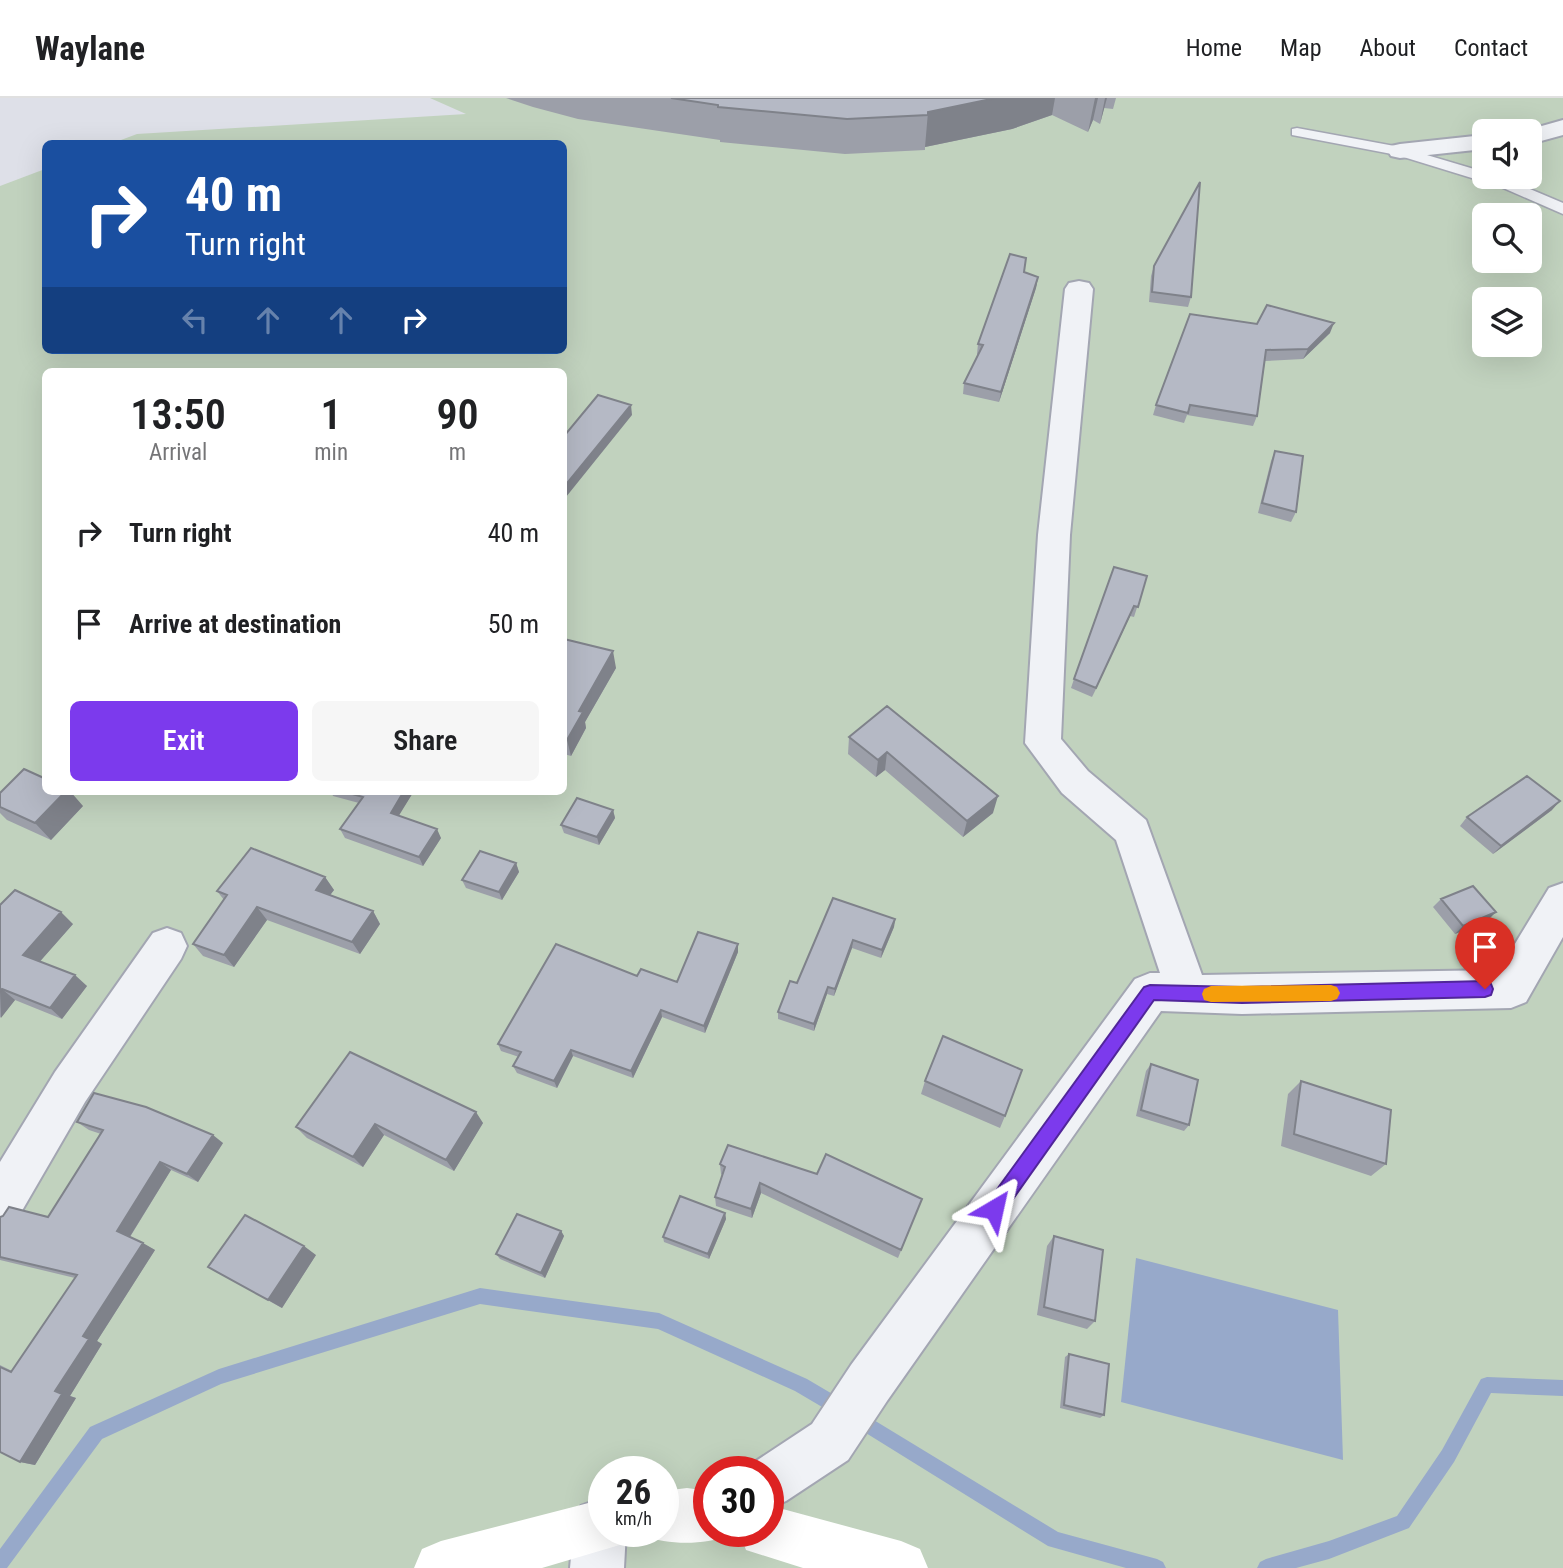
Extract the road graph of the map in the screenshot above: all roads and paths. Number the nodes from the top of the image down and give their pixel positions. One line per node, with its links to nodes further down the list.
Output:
1 (1563, 127): 3 (street)
2 (1297, 132): 5 (lane)
3 (1542, 133)
4 (1472, 143): 5 (street)
5 (1399, 151): 6 (lane)
6 (1563, 209)
7 (1079, 289): 10 (street)
8 (1563, 900): 10 (street)
9 (167, 946): 11 (street)
10 (1188, 993): 12 (street)
11 (0, 1205)
12 (784, 1472)
13 (784, 1536): 16 (main road)
14 (588, 1541): 15 (main road)
15 (441, 1568)
16 (901, 1568)

